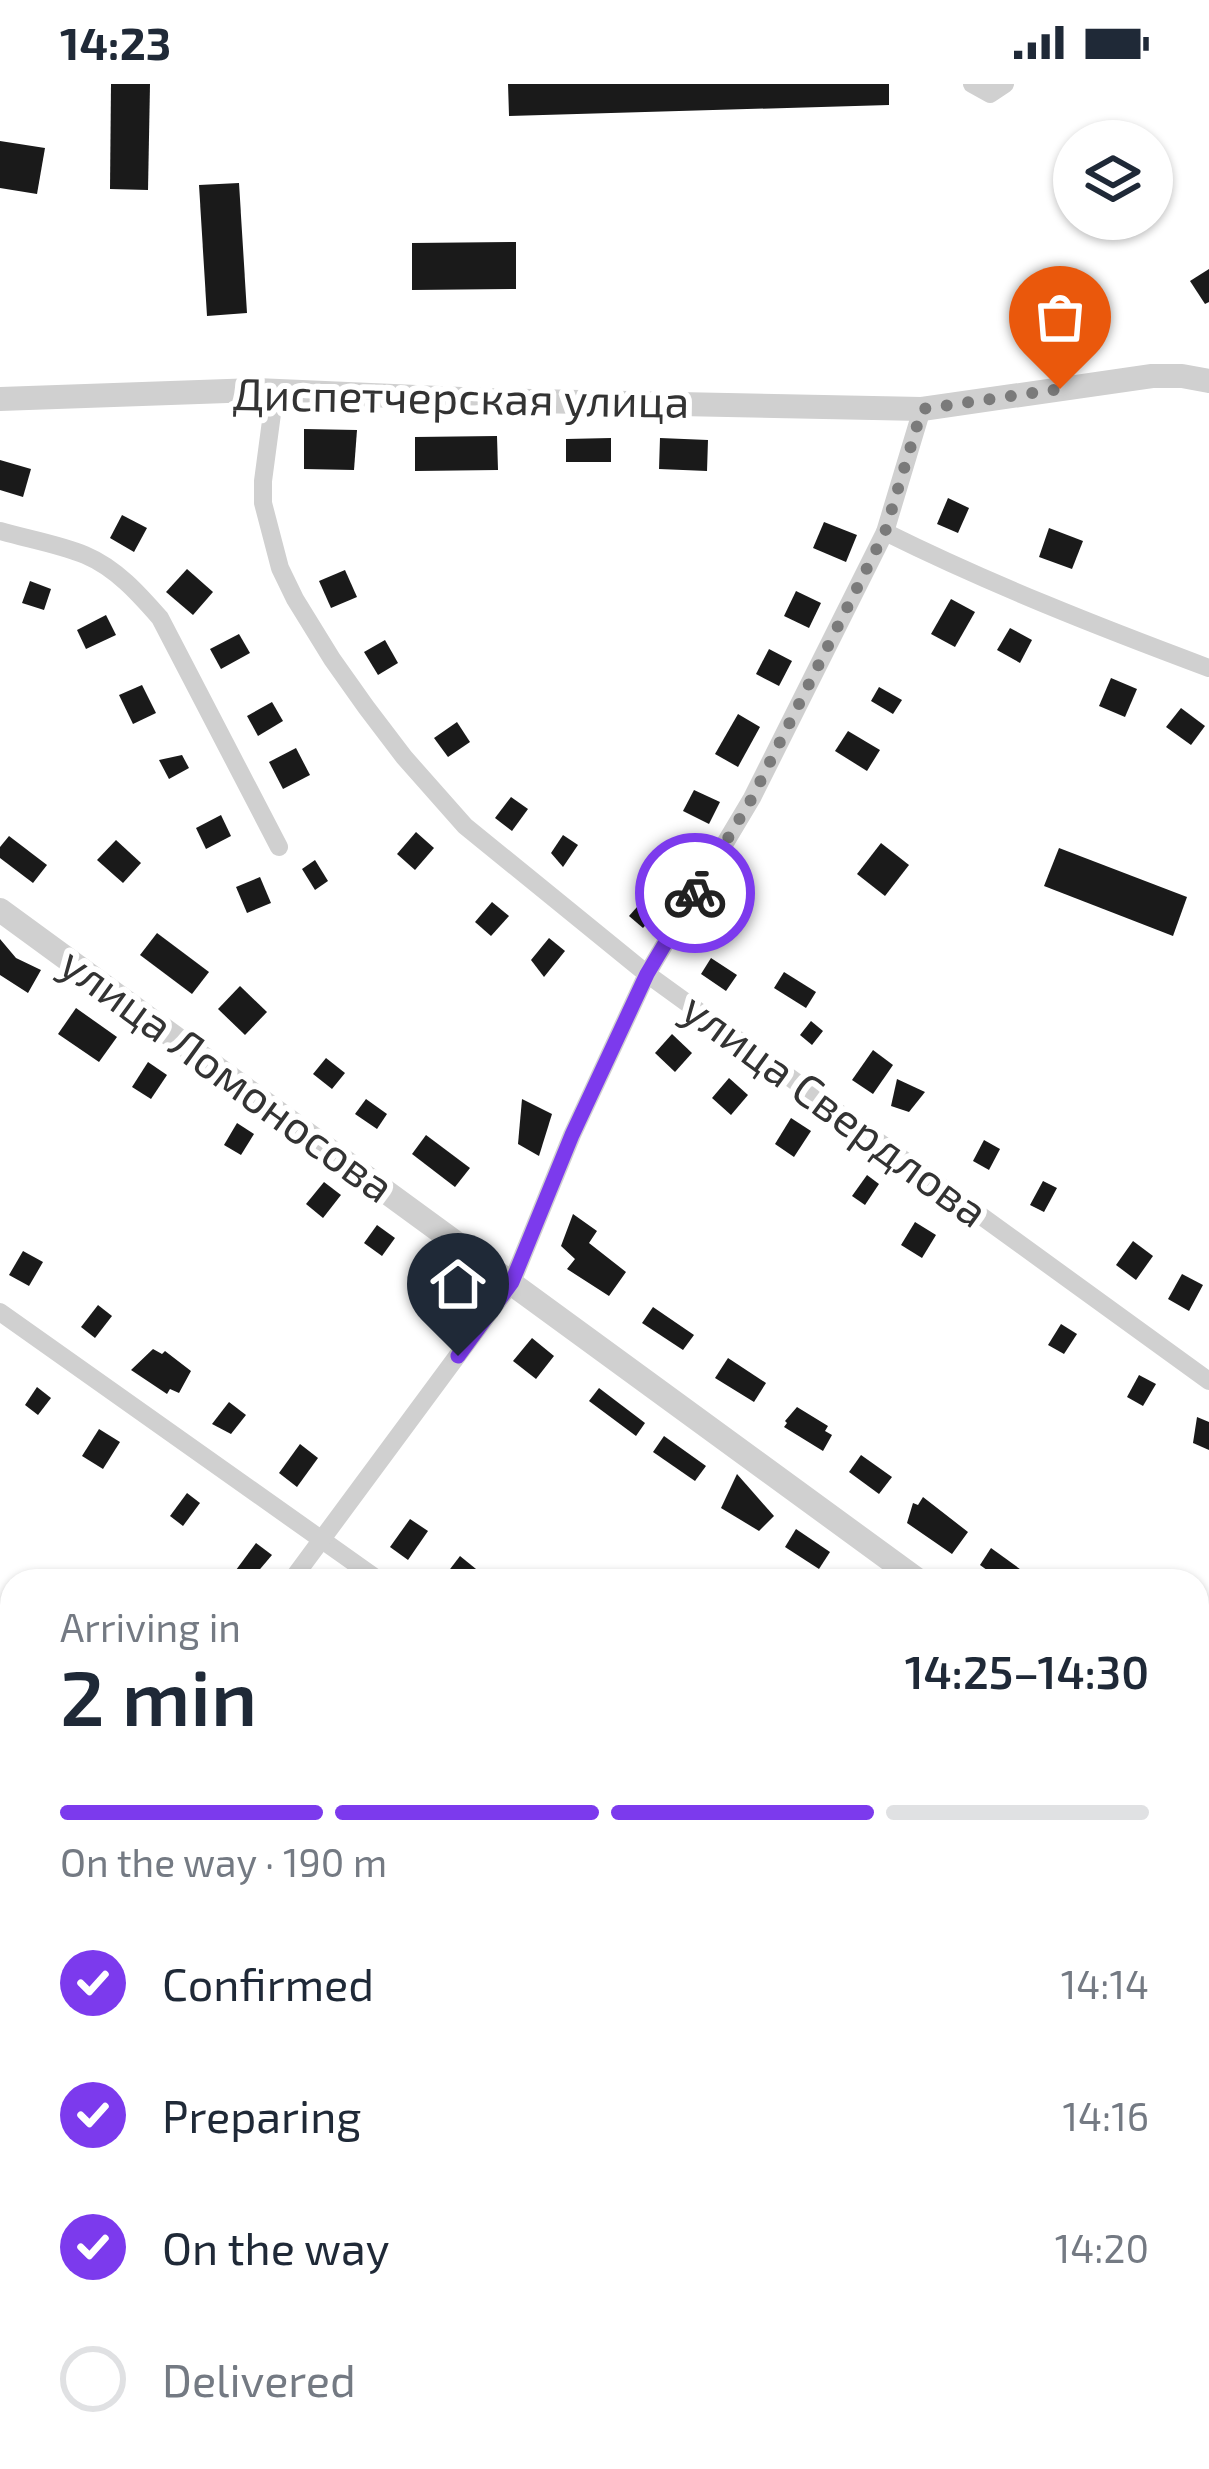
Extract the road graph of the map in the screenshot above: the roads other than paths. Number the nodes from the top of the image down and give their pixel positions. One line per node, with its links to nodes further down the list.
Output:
1 (972, 84): 2 (street)
2 (1005, 84)
3 (1209, 380): 6 (street, Диспетчерская улица)
4 (275, 391): 5 (street, Диспетчерская улица); 6 (street, Диспетчерская улица); 12 (street, улица Свердлова)
5 (0, 399)
6 (922, 409): 8 (street)
7 (0, 531): 10 (street)
8 (885, 532): 9 (street); 12 (street)
9 (1209, 668)
10 (279, 847)
11 (0, 910): 13 (street, улица Ломоносова)
12 (647, 974): 13 (street); 15 (street, улица Свердлова)
13 (512, 1282): 16 (street); 19 (street, улица Ломоносова)
14 (0, 1312): 16 (street)
15 (1209, 1381)
16 (322, 1540): 17 (street); 18 (street)
17 (300, 1569)
18 (363, 1569)
19 (903, 1569)

